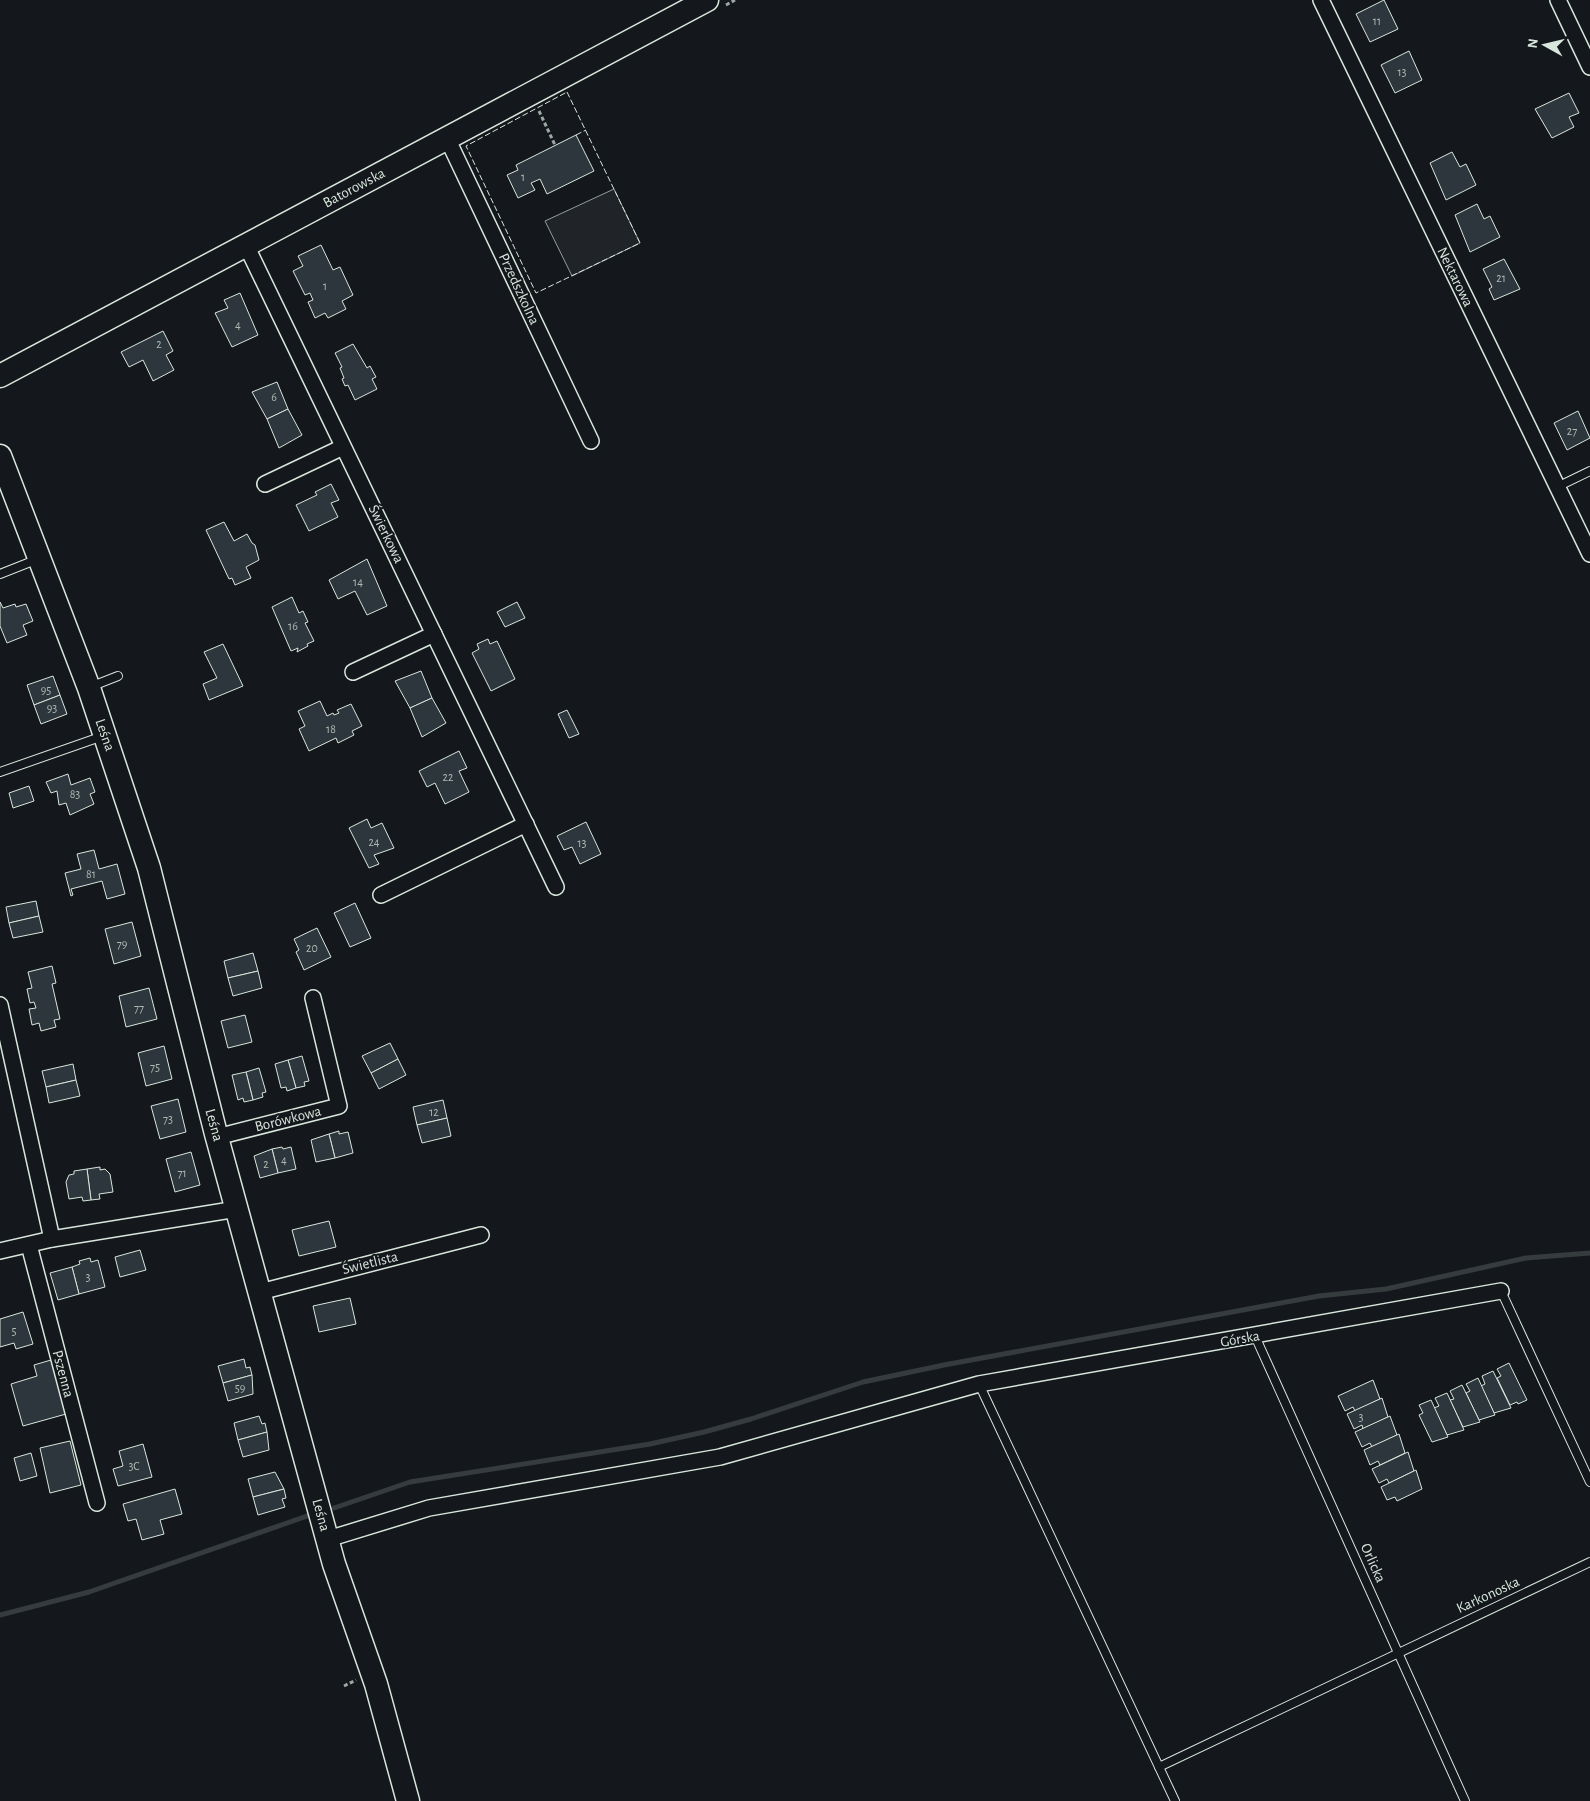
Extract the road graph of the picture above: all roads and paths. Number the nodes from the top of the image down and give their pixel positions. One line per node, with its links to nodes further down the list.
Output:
1 (707, 0): 6 (street, Batorowska)
2 (1321, 0): 15 (street, Nektarowa)
3 (1558, 0): 4 (street)
4 (1590, 67)
5 (538, 107): 7 (path)
6 (447, 138): 8 (street, Batorowska); 10 (street, Przedszkolna)
7 (555, 145)
8 (246, 245): 9 (street, Batorowska); 11 (street, Świerkowa)
9 (0, 376)
10 (591, 441)
11 (343, 447): 14 (street); 19 (street, Świerkowa)
12 (0, 456): 17 (street, Leśna)
13 (1590, 470): 15 (lane)
14 (265, 484)
15 (1557, 487): 16 (street, Nektarowa)
16 (1590, 554)
17 (40, 558): 18 (lane); 22 (street, Leśna)
18 (0, 574)
19 (434, 634): 20 (street); 25 (street, Świerkowa)
20 (353, 672)
21 (118, 676): 22 (lane)
22 (89, 688): 23 (street, Leśna)
23 (105, 735): 24 (lane); 30 (street, Leśna)
24 (0, 772)
25 (526, 824): 26 (street, Świerkowa); 27 (street)
26 (556, 887)
27 (381, 895)
28 (313, 998): 30 (street, Borówkowa)
29 (0, 1005): 33 (street)
30 (217, 1137): 31 (street, Leśna)
31 (237, 1209): 33 (street); 37 (street, Leśna)
32 (481, 1235): 37 (street, Świetlista)
33 (52, 1239): 34 (street)
34 (29, 1245): 35 (street); 41 (street, Pszenna)
35 (0, 1251)
36 (1501, 1291): 38 (street, Górska); 40 (lane)
37 (260, 1292): 42 (street, Leśna)
38 (1255, 1336): 39 (street, Górska); 44 (lane, Orlicka)
39 (978, 1384): 42 (street, Górska); 45 (lane)
40 (1590, 1482)
41 (96, 1503)
42 (328, 1539): 46 (street, Leśna)
43 (1590, 1562): 44 (lane, Karkonoska)
44 (1398, 1653): 45 (lane, Karkonoska); 48 (lane, Orlicka)
45 (1159, 1767): 47 (lane)
46 (408, 1801)
47 (1175, 1801)
48 (1465, 1801)

